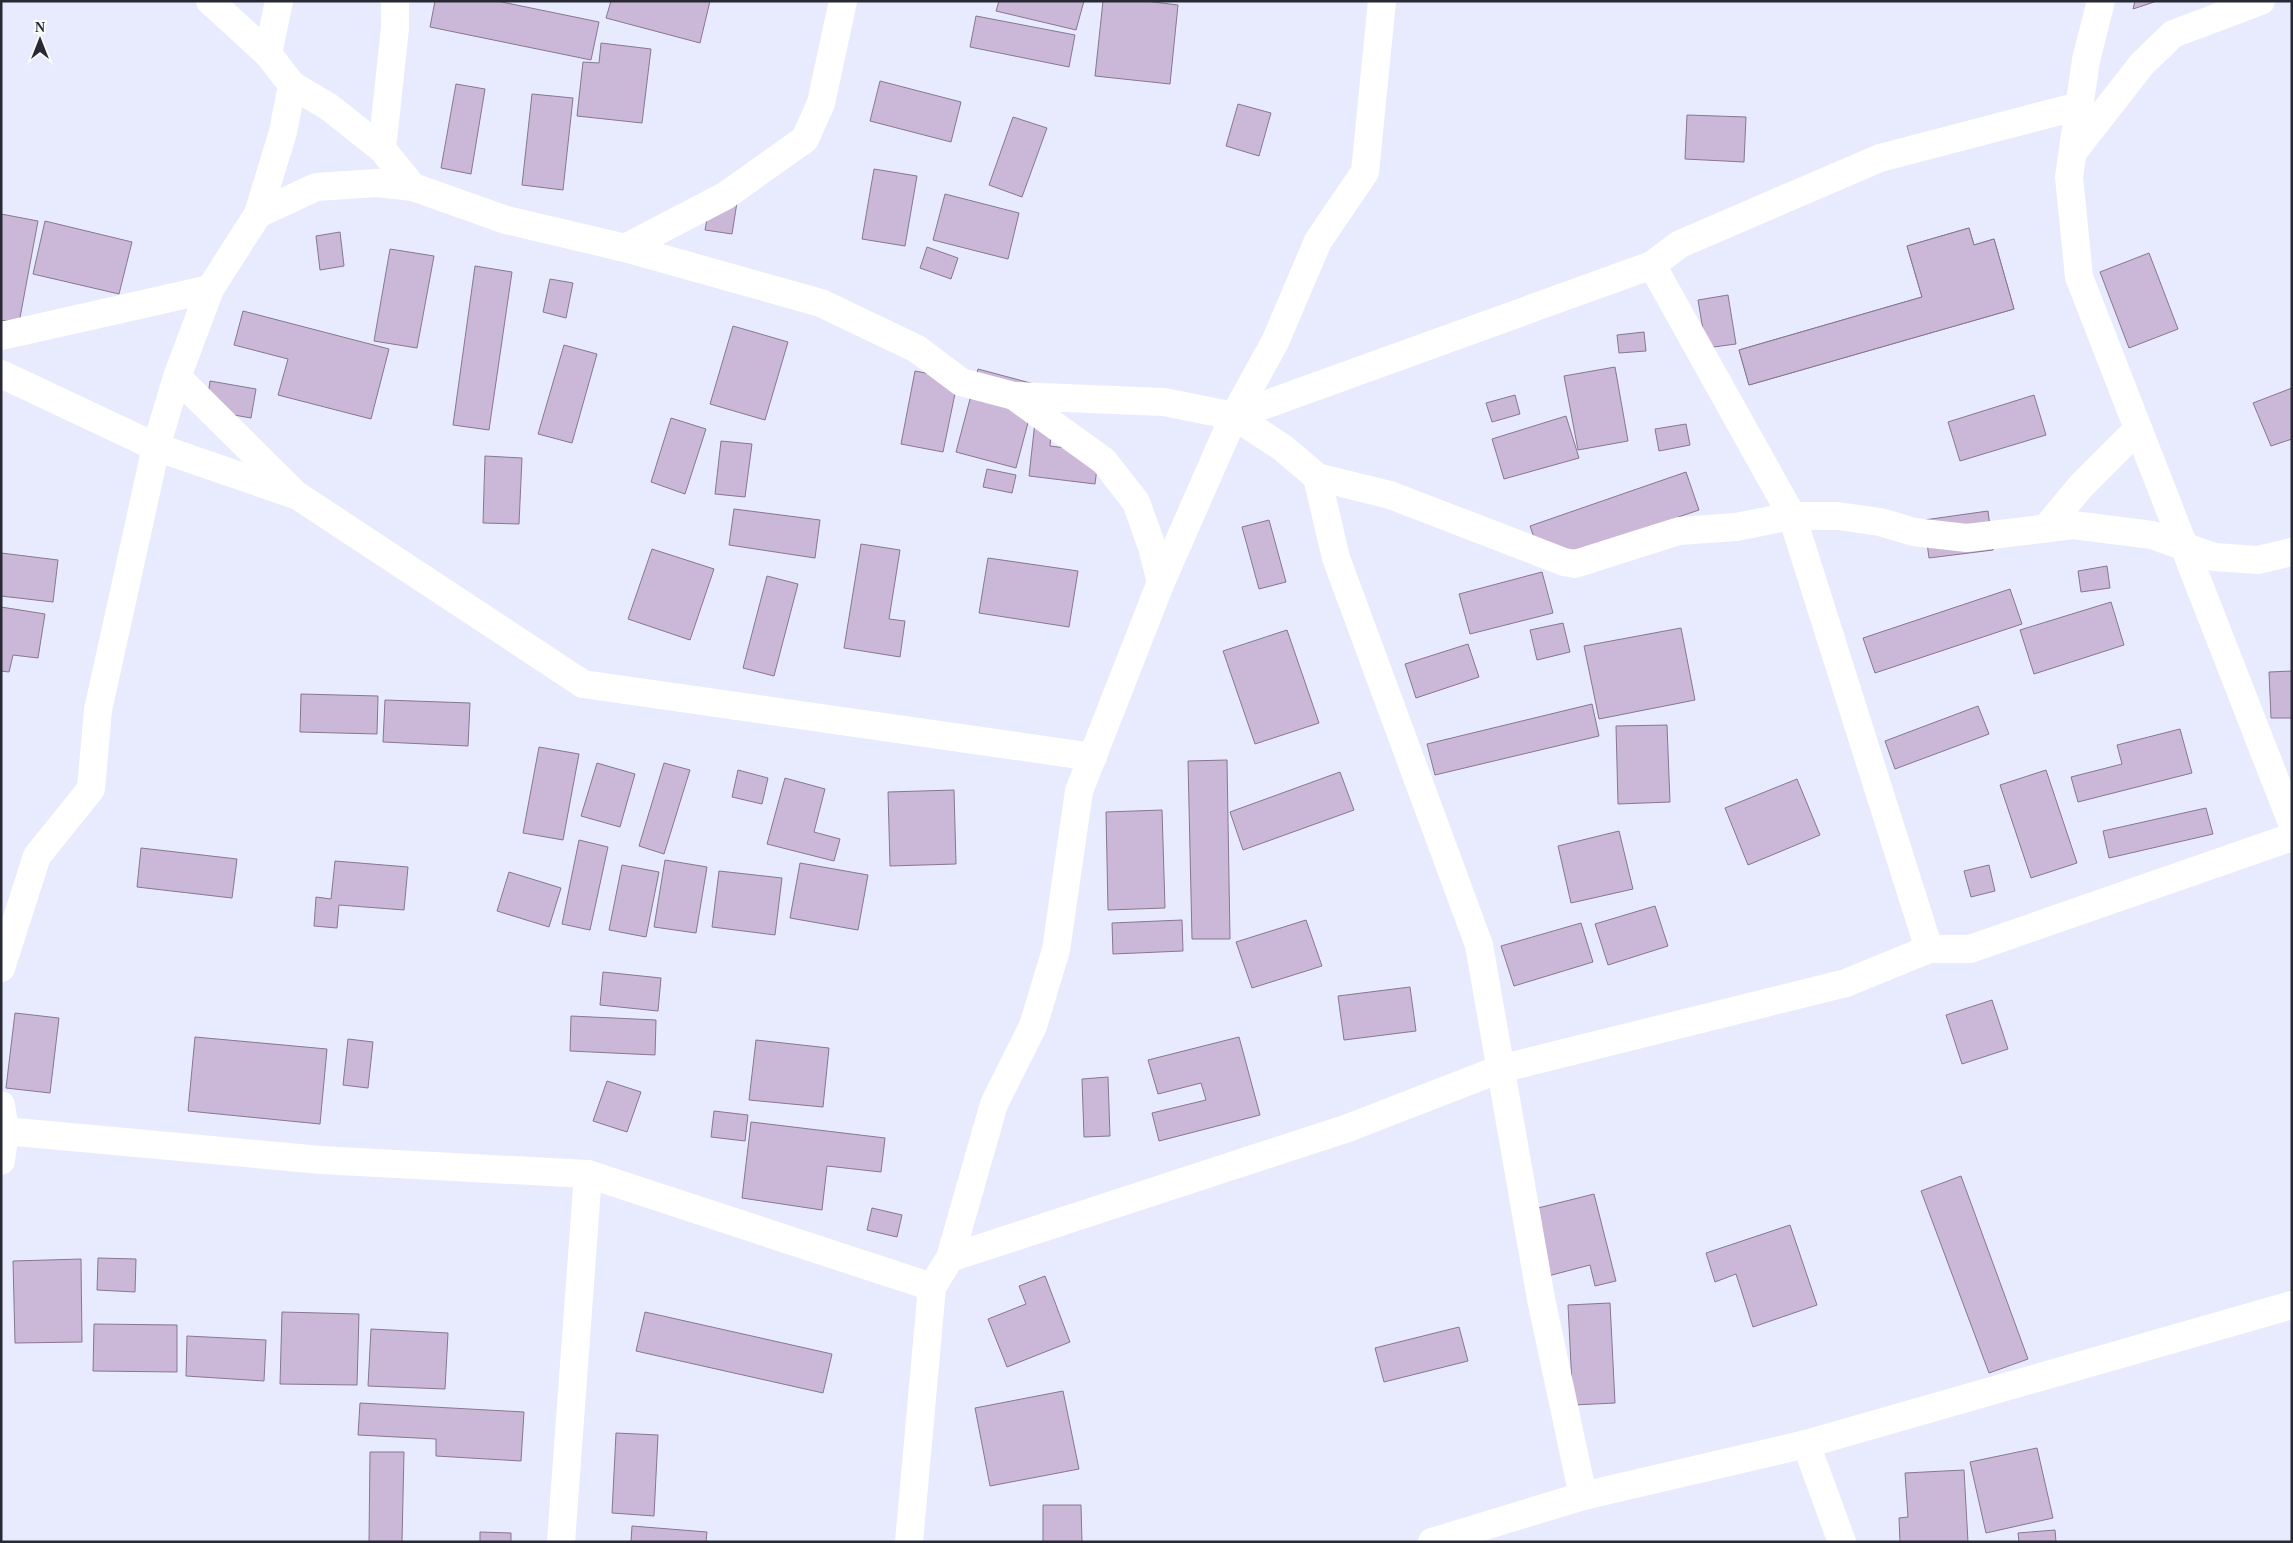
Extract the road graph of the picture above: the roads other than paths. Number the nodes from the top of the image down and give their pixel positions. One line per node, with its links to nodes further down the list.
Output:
1 (210, 1): 8 (street)
2 (279, 1): 8 (street)
3 (395, 1): 11 (street)
4 (843, 1): 15 (street)
5 (1382, 1): 22 (street)
6 (2101, 1): 10 (street)
7 (2261, 1): 12 (street)
8 (268, 54): 9 (street)
9 (292, 85): 11 (street); 14 (street)
10 (2079, 106): 12 (street); 16 (street)
11 (382, 149): 13 (street)
12 (2073, 153): 23 (street)
13 (413, 187): 14 (street); 15 (street)
14 (258, 214): 17 (street)
15 (625, 248): 21 (street)
16 (1652, 264): 22 (street); 27 (street)
17 (210, 289): 18 (street); 20 (street)
18 (1, 336)
19 (1, 374): 24 (street)
20 (177, 377): 24 (street); 26 (street)
21 (1014, 396): 22 (street); 31 (street)
22 (1234, 416): 25 (street); 31 (street)
23 (2138, 429): 28 (street); 29 (street)
24 (156, 447): 26 (street); 36 (street)
25 (1318, 477): 27 (street); 37 (street)
26 (298, 496): 32 (street)
27 (1792, 516): 28 (street); 35 (street)
28 (2046, 528): 29 (street)
29 (2183, 546): 30 (street); 33 (street)
30 (2292, 552)
31 (1161, 582): 32 (street)
32 (1093, 757): 41 (street)
33 (2292, 823)
34 (2292, 837): 35 (street)
35 (1929, 949): 37 (street)
36 (1, 968)
37 (1500, 1070): 41 (street); 45 (street)
38 (3, 1118): 39 (street); 40 (street)
39 (1, 1161)
40 (588, 1174): 42 (street); 46 (street)
41 (950, 1258): 42 (street)
42 (932, 1287): 47 (street)
43 (2292, 1305): 44 (street)
44 (1806, 1444): 45 (street); 49 (street)
45 (1583, 1496): 48 (street)
46 (561, 1542)
47 (909, 1542)
48 (1432, 1542)
49 (1842, 1542)

